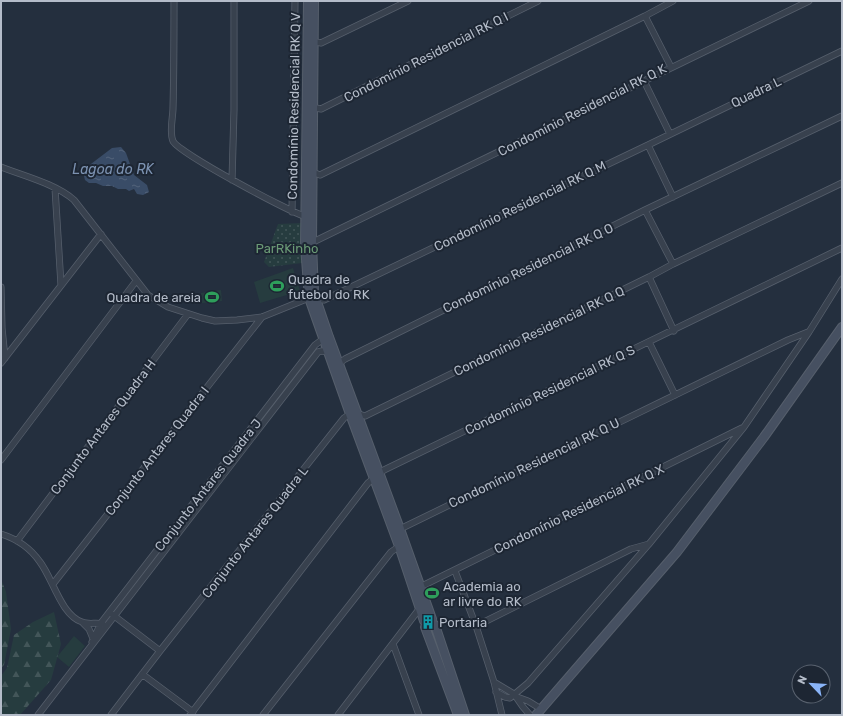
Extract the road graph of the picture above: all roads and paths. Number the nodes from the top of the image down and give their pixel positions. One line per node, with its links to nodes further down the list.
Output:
1 (174, 1): 21 (street, Condomínio Residencial RK Q V)
2 (234, 1): 21 (street)
3 (295, 1): 26 (street, Condomínio Residencial RK Q V)
4 (308, 1): 11 (street)
5 (314, 1): 11 (street)
6 (408, 1): 11 (street)
7 (538, 1): 15 (street, Condomínio Residencial RK Q I)
8 (672, 1): 10 (street)
9 (809, 1): 13 (street)
10 (645, 16): 13 (street, Condomínio Residencial RK Q K); 20 (street)
11 (311, 39): 15 (street)
12 (842, 51): 17 (street, Quadra L)
13 (671, 67): 14 (street, Condomínio Residencial RK Q K)
14 (644, 81): 17 (street); 29 (street, Condomínio Residencial RK Q K)
15 (310, 104): 20 (street)
16 (842, 116): 24 (street, Condomínio Residencial RK Q O)
17 (670, 134): 18 (street, Condomínio Residencial RK Q M)
18 (648, 145): 24 (street); 37 (street, Condomínio Residencial RK Q M)
19 (1, 167): 23 (street)
20 (310, 169): 27 (street)
21 (232, 180): 26 (street, Condomínio Residencial RK Q V)
22 (842, 183): 31 (street, Condomínio Residencial RK Q Q)
23 (55, 188): 28 (street); 35 (street)
24 (673, 197): 25 (street, Condomínio Residencial RK Q O)
25 (645, 210): 31 (street); 48 (street, Condomínio Residencial RK Q O)
26 (292, 212): 27 (street, Condomínio Residencial RK Q V)
27 (309, 218): 29 (street)
28 (101, 234): 34 (street); 35 (street)
29 (308, 245): 37 (street)
30 (842, 248): 41 (street, Condomínio Residencial RK Q S)
31 (672, 264): 32 (street, Condomínio Residencial RK Q Q)
32 (649, 277): 41 (street); 50 (street, Condomínio Residencial RK Q Q)
33 (842, 279): 42 (street)
34 (136, 281): 38 (street); 54 (street)
35 (61, 285): 46 (street)
36 (1, 287): 46 (street)
37 (313, 299): 39 (street, Condomínio Residencial RK Q M); 43 (street)
38 (188, 314): 39 (street); 60 (street, Conjunto Antares Quadra H)
39 (262, 317): 64 (street, Conjunto Antares Quadra I)
40 (842, 328): 85 (street)
41 (674, 331): 44 (street, Condomínio Residencial RK Q S)
42 (809, 332): 49 (street, Condomínio Residencial RK Q U); 53 (street)
43 (326, 338): 45 (street); 48 (street); 51 (street, Conjunto Antares Quadra J)
44 (649, 342): 49 (street); 55 (street, Condomínio Residencial RK Q S)
45 (328, 352): 48 (street); 52 (street, Conjunto Antares Quadra J)
46 (5, 358): 47 (street)
47 (1, 363)
48 (336, 365): 50 (street)
49 (675, 395): 58 (street, Condomínio Residencial RK Q U)
50 (354, 413): 55 (street); 75 (street, Conjunto Antares Quadra L)
51 (261, 416): 52 (street); 56 (street, Conjunto Antares Quadra J)
52 (266, 420): 57 (street, Conjunto Antares Quadra J)
53 (744, 428): 62 (street); 63 (street, Condomínio Residencial RK Q X)
54 (1, 460)
55 (377, 476): 58 (street); 86 (street, Condomínio Residencial RK Q S)
56 (195, 501): 57 (street); 67 (street, Conjunto Antares Quadra J)
57 (200, 505): 67 (street, Conjunto Antares Quadra J)
58 (397, 530): 61 (street)
59 (1, 534): 60 (street)
60 (17, 540): 64 (street)
61 (402, 544): 65 (street); 89 (street)
62 (648, 544): 71 (street); 82 (street)
63 (454, 571): 65 (street, Condomínio Residencial RK Q X); 71 (street)
64 (53, 584): 68 (street)
65 (418, 589): 66 (street)
66 (424, 606): 73 (street); 74 (street); 76 (street)
67 (112, 614): 69 (street, Conjunto Antares Quadra J); 70 (street, Conjunto Antares Quadra J); 75 (street)
68 (83, 623): 69 (street); 72 (street)
69 (101, 623): 70 (street); 72 (street, Conjunto Antares Quadra J)
70 (108, 625): 72 (street, Conjunto Antares Quadra J)
71 (476, 626): 80 (street)
72 (94, 641): 87 (street)
73 (392, 644): 83 (street); 90 (street)
74 (443, 650): 76 (street); 77 (street)
75 (160, 651): 79 (street, Conjunto Antares Quadra L)
76 (434, 652): 78 (street)
77 (446, 659): 78 (street); 84 (street)
78 (438, 662): 84 (street)
79 (142, 674): 86 (street); 88 (street, Conjunto Antares Quadra L)
80 (494, 682): 81 (street); 82 (street)
81 (496, 692): 82 (street); 92 (street)
82 (516, 695): 85 (street); 93 (street)
83 (418, 712): 91 (street)
84 (461, 712)
85 (538, 712)
86 (191, 713)
87 (38, 715)
88 (111, 715)
89 (263, 715)
90 (338, 715)
91 (412, 715)
92 (502, 715)
93 (530, 715)

